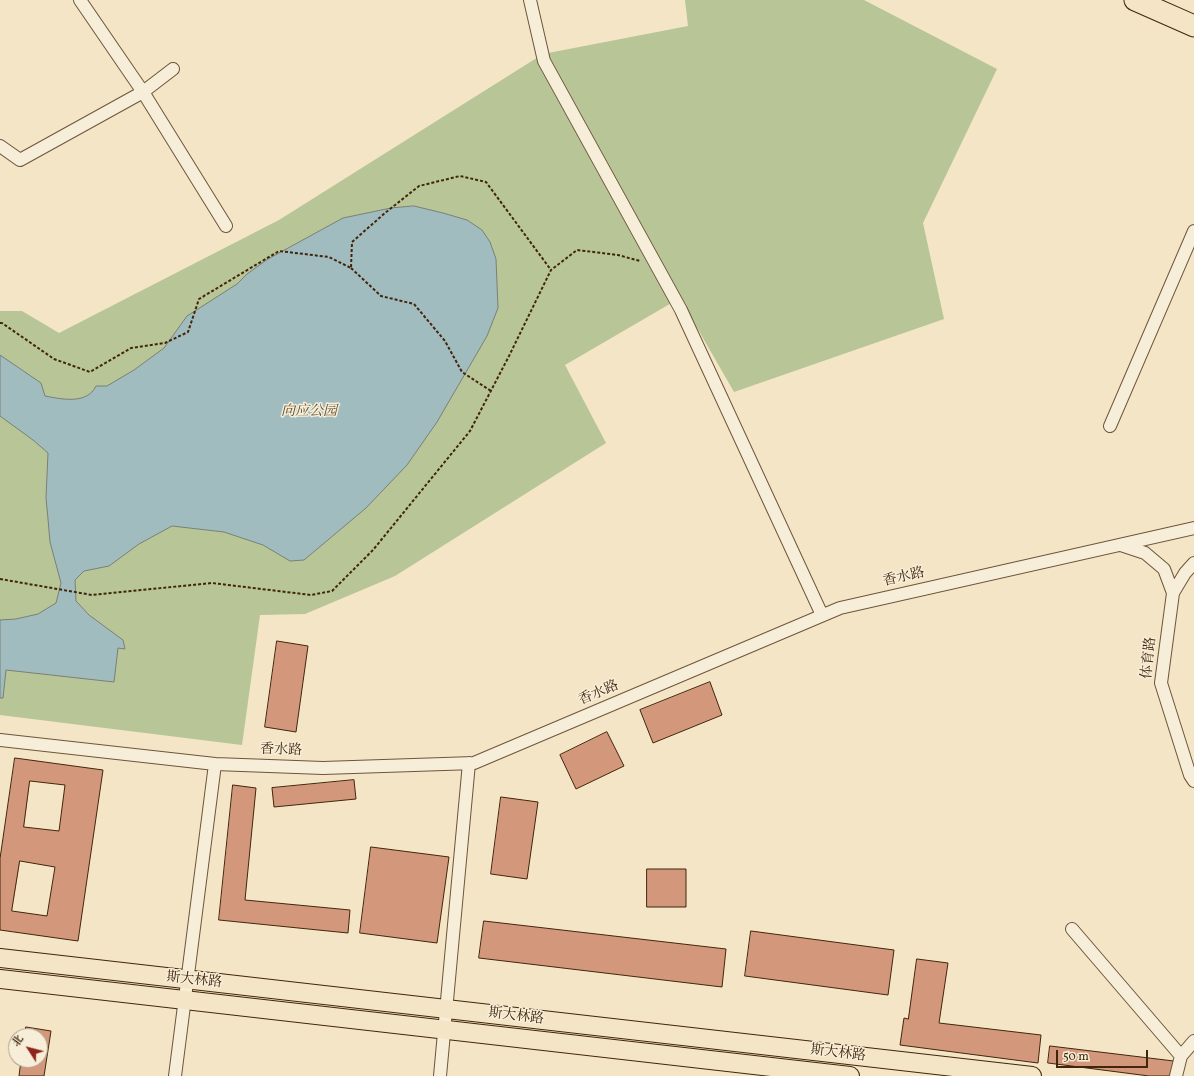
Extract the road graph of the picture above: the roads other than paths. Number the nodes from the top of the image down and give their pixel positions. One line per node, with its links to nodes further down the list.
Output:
1 (80, 0): 6 (street)
2 (530, 0): 15 (street)
3 (1135, 0): 4 (highway)
4 (1194, 26)
5 (173, 69): 6 (street)
6 (143, 92): 7 (street); 8 (street)
7 (0, 146)
8 (226, 226)
9 (1194, 231): 10 (street)
10 (1110, 426)
11 (1194, 528): 12 (street, 香水路)
12 (1121, 545): 14 (street); 15 (street, 香水路)
13 (1194, 562): 14 (street, 体育路)
14 (1173, 593): 19 (street, 体育路)
15 (822, 615): 17 (street, 香水路)
16 (0, 740): 18 (street, 香水路)
17 (469, 763): 18 (street, 香水路); 25 (street)
18 (215, 764): 23 (street)
19 (1194, 781)
20 (1072, 929): 28 (street)
21 (0, 958): 23 (main road, 斯大林路)
22 (0, 979): 24 (main road, 斯大林路)
23 (187, 980): 24 (street); 25 (main road, 斯大林路)
24 (184, 1000): 26 (main road, 斯大林路); 30 (street)
25 (447, 1009): 26 (street); 33 (main road, 斯大林路)
26 (444, 1030): 29 (main road, 斯大林路); 31 (street)
27 (1194, 1041): 28 (street)
28 (1181, 1056): 34 (street)
29 (749, 1070): 32 (main road, 斯大林路)
30 (175, 1076)
31 (440, 1076)
32 (850, 1076)
33 (1032, 1076)
34 (1176, 1076)

